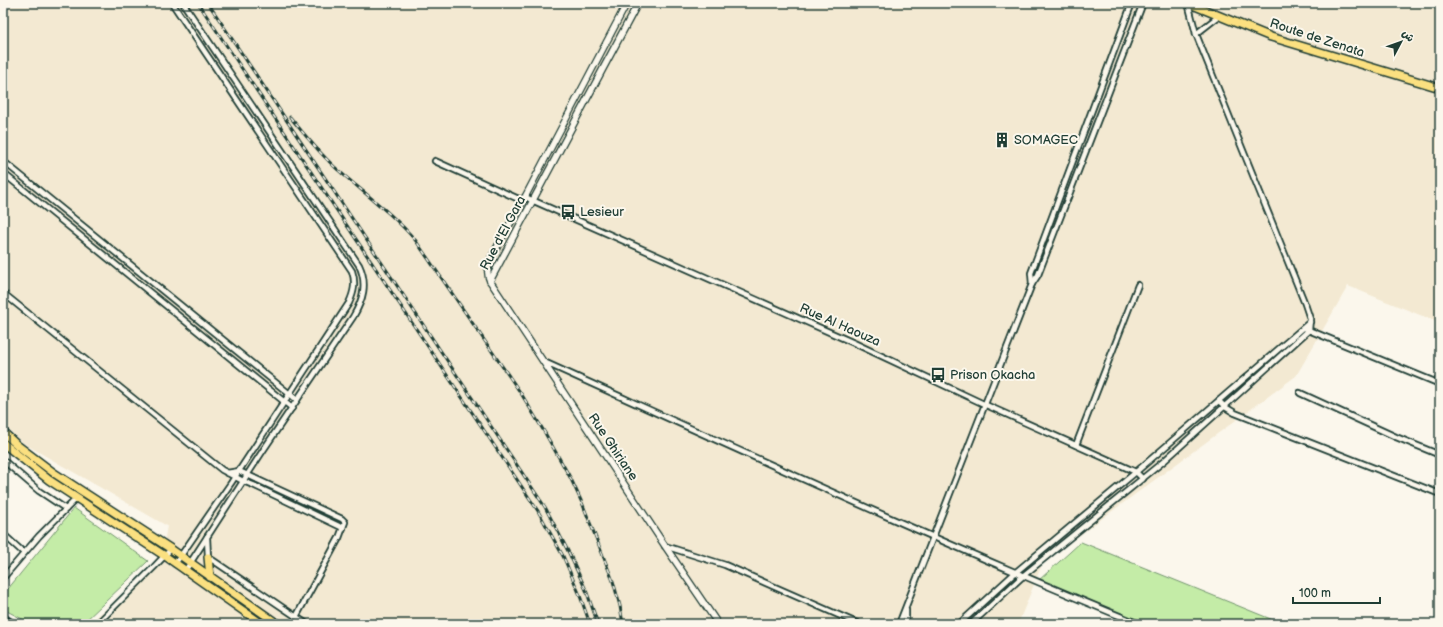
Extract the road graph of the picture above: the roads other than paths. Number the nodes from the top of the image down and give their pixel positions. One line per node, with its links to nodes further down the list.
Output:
1 (172, 3): 22 (street)
2 (183, 3): 23 (street)
3 (627, 3): 14 (street, Rue d'El Gara)
4 (638, 3): 15 (street, Rue d'El Gara)
5 (1132, 3): 19 (street)
6 (1143, 3): 19 (street)
7 (1188, 3): 8 (main road, Route de Zenata); 9 (street)
8 (1219, 16): 9 (street); 10 (main road, Route de Zenata)
9 (1196, 34): 24 (street)
10 (1440, 88)
11 (3, 161): 16 (street)
12 (435, 161): 14 (street, Rue Al Haouza)
13 (3, 174): 17 (street)
14 (524, 199): 15 (street, Rue Al Haouza); 18 (street, Rue d'El Gara)
15 (533, 200): 18 (street, Rue d'El Gara); 34 (street, Rue Al Haouza)
16 (135, 268): 17 (street); 29 (street)
17 (129, 276): 33 (street)
18 (490, 281): 27 (street, Rue Ghiriane)
19 (1032, 284): 34 (street)
20 (1138, 285): 41 (street)
21 (3, 293): 46 (street)
22 (352, 295): 23 (street); 29 (street)
23 (362, 298): 31 (street)
24 (1310, 322): 25 (street); 26 (street)
25 (1302, 328): 26 (street); 32 (street)
26 (1309, 330): 28 (street); 35 (street)
27 (543, 361): 56 (street); 58 (street, Rue Ghiriane)
28 (1440, 384)
29 (290, 393): 31 (street); 33 (street)
30 (1300, 393): 42 (street)
31 (297, 400): 36 (street)
32 (1219, 401): 35 (street); 45 (street)
33 (284, 402): 36 (street); 37 (street)
34 (986, 405): 41 (street, Rue Al Haouza); 56 (street)
35 (1225, 407): 49 (street); 51 (street)
36 (292, 408): 38 (street)
37 (269, 424): 38 (street); 44 (street)
38 (277, 429): 47 (street)
39 (3, 432): 59 (main road)
40 (3, 444): 52 (main road)
41 (1076, 444): 45 (street, Rue Al Haouza)
42 (1440, 455)
43 (3, 460): 53 (street)
44 (239, 471): 46 (street); 47 (street); 48 (street)
45 (1136, 472): 49 (street, Rue Al Haouza); 67 (street)
46 (227, 473): 48 (street)
47 (247, 474): 50 (street); 54 (street)
48 (235, 477): 50 (street); 62 (street)
49 (1143, 479): 68 (street)
50 (243, 481): 54 (street); 57 (street)
51 (1440, 494)
52 (76, 499): 53 (street); 61 (main road)
53 (66, 509): 60 (street)
54 (343, 528): 72 (street)
55 (3, 534): 60 (street)
56 (933, 536): 67 (street); 71 (street)
57 (207, 537): 63 (street); 64 (street)
58 (665, 546): 77 (street, Rue Ghiriane); 78 (street)
59 (171, 549): 61 (street); 62 (main road)
60 (24, 553): 70 (street)
61 (165, 556): 65 (main road); 73 (street)
62 (180, 556): 64 (main road); 65 (street)
63 (208, 557): 69 (main road); 72 (street)
64 (190, 563): 66 (street); 69 (main road)
65 (175, 564): 66 (main road)
66 (185, 571): 74 (main road)
67 (1016, 572): 68 (street); 81 (street)
68 (1024, 575): 82 (street); 83 (street)
69 (210, 577): 75 (main road)
70 (3, 578)
71 (906, 609): 79 (street); 80 (street)
72 (296, 617): 76 (street)
73 (97, 624)
74 (262, 624)
75 (278, 624)
76 (307, 624)
77 (718, 624)
78 (859, 624)
79 (899, 624)
80 (906, 624)
81 (959, 624)
82 (971, 624)
83 (1139, 624)

